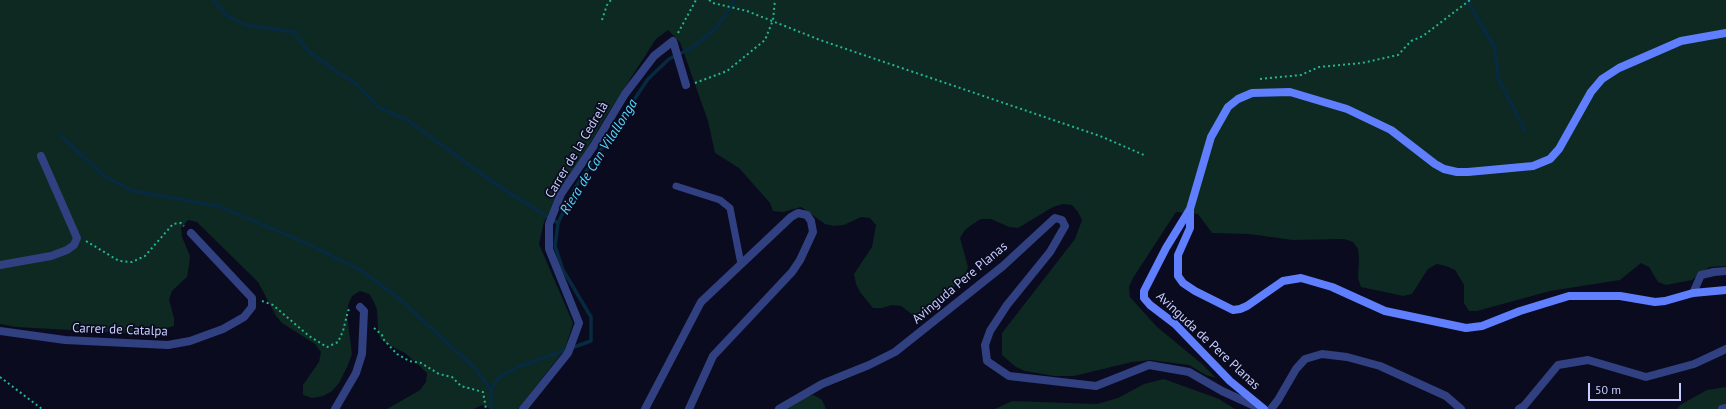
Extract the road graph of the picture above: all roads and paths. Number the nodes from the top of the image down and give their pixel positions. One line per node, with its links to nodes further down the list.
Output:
1 (612, 0): 6 (path)
2 (696, 0): 9 (path)
3 (709, 0): 7 (path)
4 (775, 0): 7 (path)
5 (1470, 0): 10 (path)
6 (602, 20)
7 (773, 20): 11 (path); 12 (path)
8 (1726, 33): 15 (street)
9 (673, 41): 11 (street); 33 (street, Carrer de la Cedrelà)
10 (1260, 79)
11 (686, 85)
12 (1144, 155)
13 (42, 156): 17 (street)
14 (676, 186): 18 (lane)
15 (1190, 209): 22 (street, Avinguda de Pere Planas); 38 (street, Avinguda de Pere Planas)
16 (191, 233): 17 (path); 23 (street)
17 (77, 238): 19 (street)
18 (741, 264): 34 (street); 35 (street)
19 (0, 265)
20 (1726, 272): 22 (street)
21 (1726, 290): 22 (street, Avinguda de Pere Planas)
22 (1693, 293)
23 (252, 298): 24 (path); 26 (street, Carrer de Catalpa)
24 (360, 307): 25 (street)
25 (364, 316): 31 (street); 32 (path)
26 (0, 332)
27 (1726, 349): 41 (street)
28 (0, 377): 30 (path)
29 (1726, 408): 42 (street)
30 (42, 409)
31 (335, 409)
32 (486, 409)
33 (523, 409)
34 (645, 409)
35 (689, 409)
36 (780, 409): 37 (street, Avinguda Pere Planas)
37 (1261, 409)
38 (1264, 409)
39 (1271, 409): 40 (street)
40 (1461, 409)
41 (1519, 409)
42 (1722, 409)

